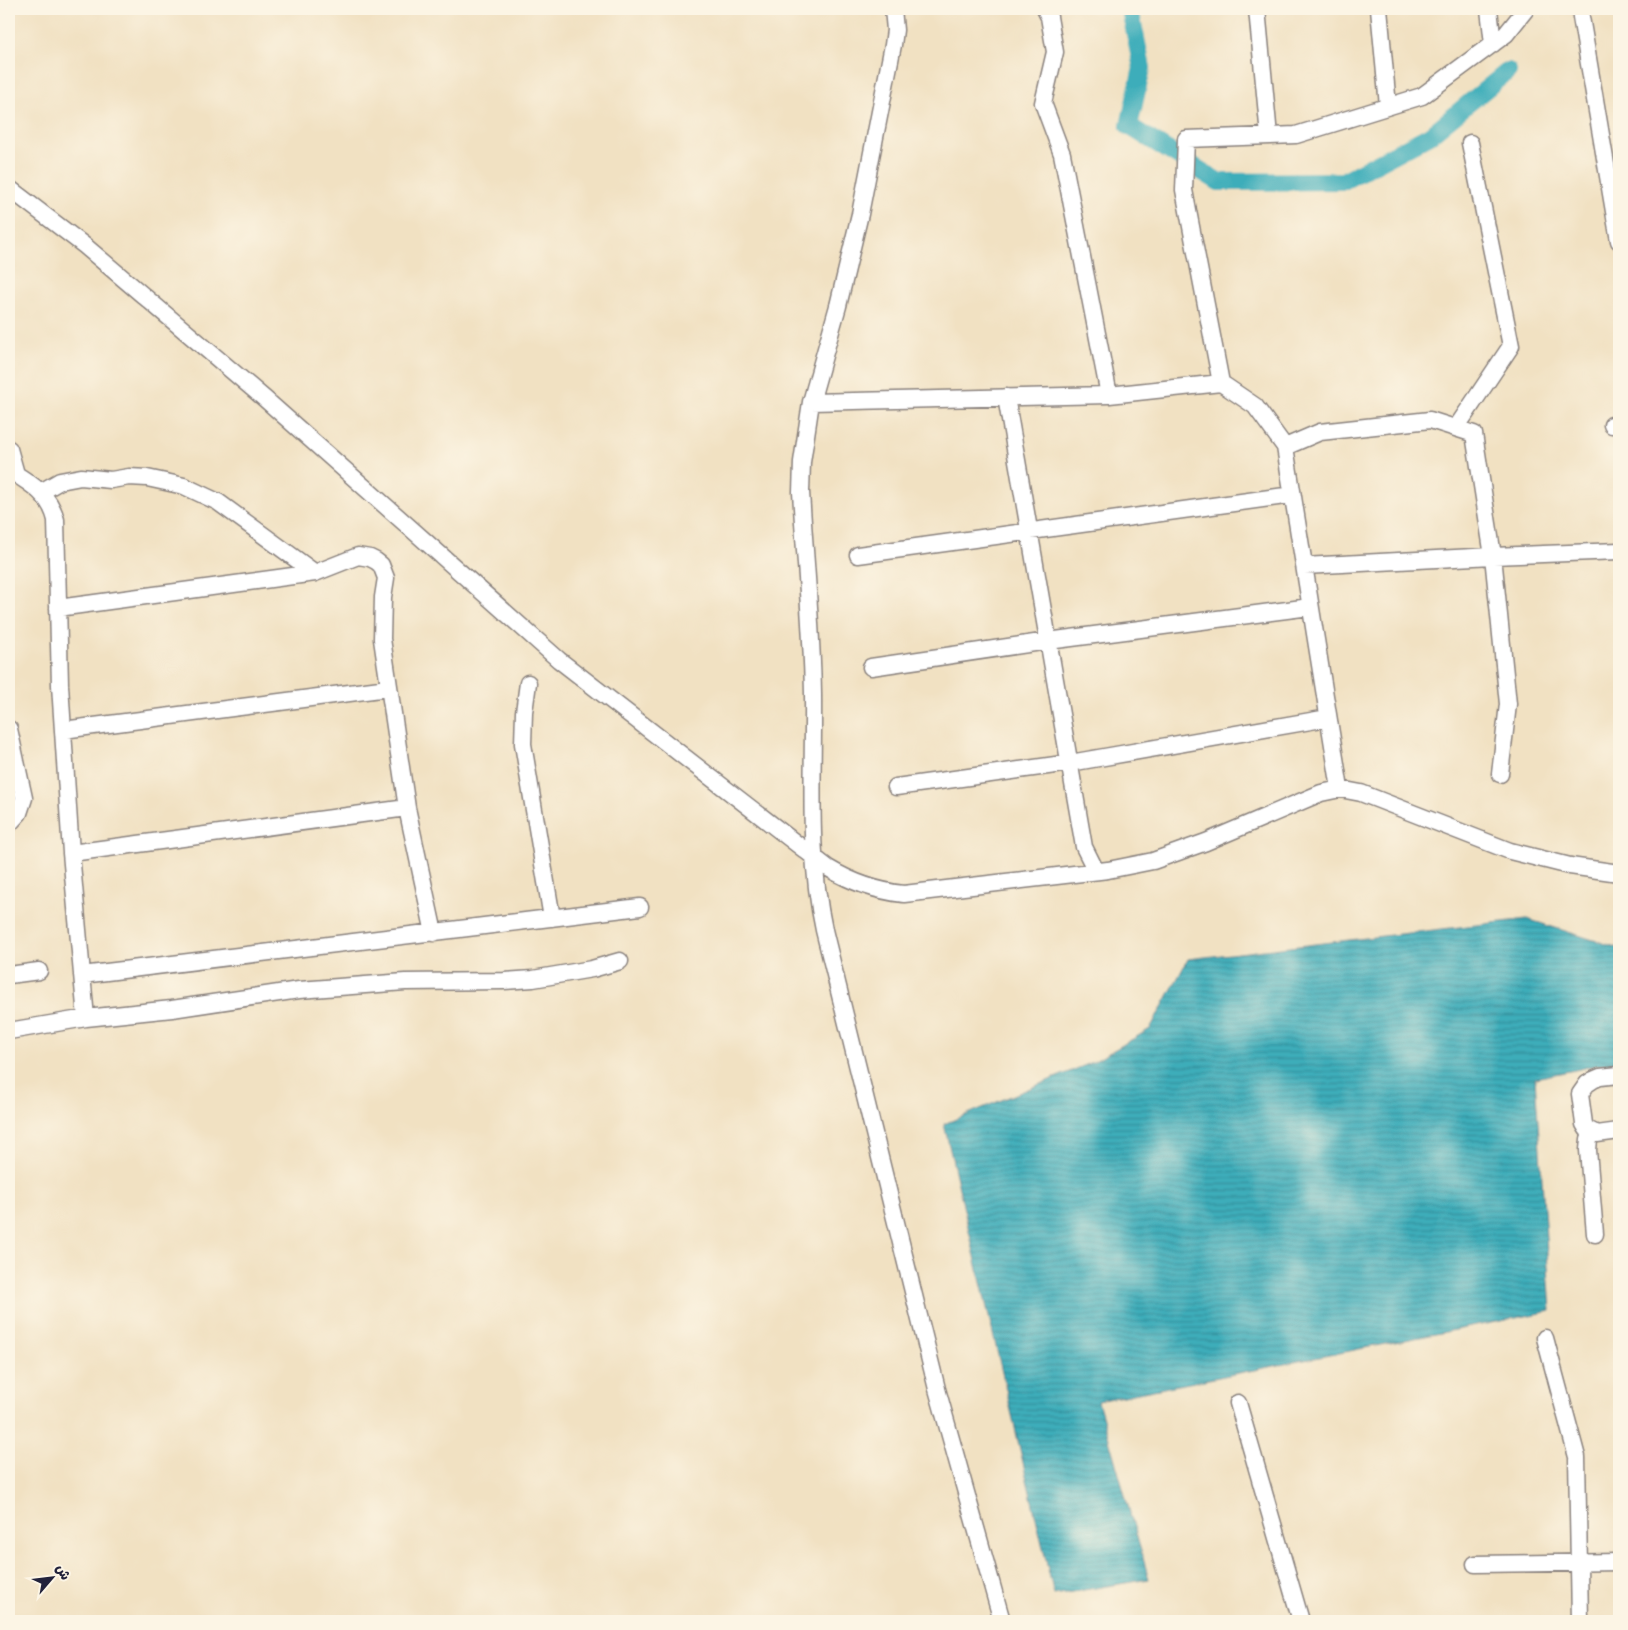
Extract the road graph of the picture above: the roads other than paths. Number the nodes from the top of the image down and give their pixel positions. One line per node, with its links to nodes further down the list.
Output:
1 (893, 9): 17 (street)
2 (1045, 9): 15 (street)
3 (1257, 9): 10 (street)
4 (1379, 9): 9 (street)
5 (1489, 9): 8 (street)
6 (1526, 9): 8 (street)
7 (1581, 16): 13 (street)
8 (1493, 44): 9 (street)
9 (1388, 106): 10 (street)
10 (1269, 136): 14 (street)
11 (1470, 143): 18 (street)
12 (9, 188): 46 (street)
13 (1619, 241)
14 (1222, 383): 15 (street); 19 (street)
15 (1109, 395): 16 (street)
16 (1006, 397): 17 (street); 24 (street)
17 (811, 402): 46 (street)
18 (1456, 428): 19 (street); 27 (street)
19 (1285, 447): 23 (street)
20 (9, 449): 21 (street)
21 (12, 472): 22 (street)
22 (41, 492): 29 (street); 31 (street)
23 (1292, 495): 24 (street); 28 (street)
24 (1030, 533): 26 (street); 32 (street)
25 (1619, 551): 27 (street)
26 (858, 556)
27 (1493, 556): 28 (street); 40 (street)
28 (1304, 566): 30 (street)
29 (315, 573): 31 (street); 35 (street)
30 (1310, 607): 32 (street); 36 (street)
31 (58, 608): 38 (street)
32 (1048, 641): 33 (street); 39 (street)
33 (871, 667)
34 (528, 683): 50 (street)
35 (388, 688): 38 (street); 43 (street)
36 (1328, 718): 39 (street); 42 (street)
37 (9, 729): 44 (street)
38 (63, 730): 45 (street)
39 (1070, 764): 41 (street); 47 (street)
40 (1500, 774)
41 (896, 787)
42 (1340, 790): 47 (street); 48 (street)
43 (407, 808): 45 (street); 51 (street)
44 (9, 824)
45 (71, 853): 55 (street)
46 (814, 856): 47 (street); 67 (street)
47 (1096, 871)
48 (1619, 873)
49 (640, 908): 50 (street)
50 (552, 918): 51 (street)
51 (434, 933): 55 (street)
52 (620, 961): 56 (street)
53 (39, 971): 54 (street)
54 (9, 975)
55 (82, 975): 56 (street)
56 (86, 1018): 57 (street)
57 (9, 1031)
58 (1619, 1075): 60 (street)
59 (1619, 1131): 60 (street)
60 (1592, 1132): 61 (street)
61 (1595, 1234)
62 (1545, 1338): 65 (street)
63 (1238, 1403): 68 (street)
64 (1619, 1562): 65 (street)
65 (1579, 1563): 66 (street); 69 (street)
66 (1475, 1564)
67 (1002, 1621)
68 (1301, 1621)
69 (1580, 1621)

